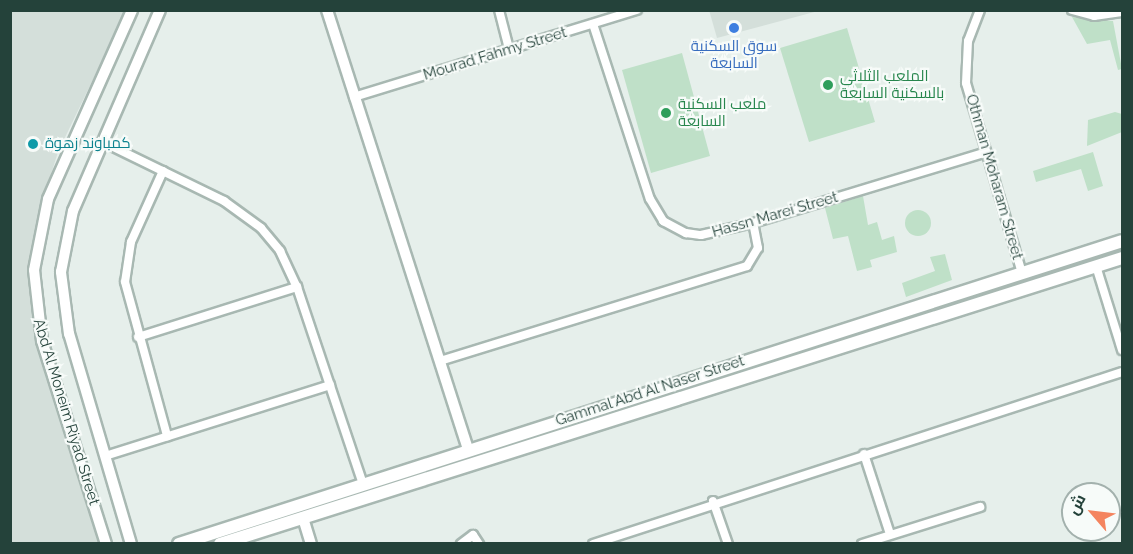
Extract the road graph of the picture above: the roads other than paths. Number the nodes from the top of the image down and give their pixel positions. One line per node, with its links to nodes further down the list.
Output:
1 (132, 10): 37 (street, Abd Al Moneim Riyad Street)
2 (160, 10): 12 (street, Abd Al Moneim Riyad Street)
3 (327, 10): 11 (street)
4 (498, 10): 10 (street)
5 (637, 10): 9 (street, Mourad Fahmy Street)
6 (980, 10): 13 (street, Othman Moharam Street)
7 (1072, 10): 8 (street)
8 (1122, 12)
9 (593, 24): 10 (street, Mourad Fahmy Street); 15 (street, Hassn Marei Street)
10 (509, 49): 11 (street, Mourad Fahmy Street)
11 (354, 97): 25 (street)
12 (104, 141): 14 (street); 31 (street, Abd Al Moneim Riyad Street)
13 (986, 152): 15 (street, Hassn Marei Street); 19 (street, Othman Moharam Street)
14 (164, 171): 20 (street); 23 (street)
15 (753, 223): 25 (street)
16 (1122, 241): 19 (main road, Gammal Abd Al Naser Street)
17 (1122, 258): 18 (main road, Gammal Abd Al Naser Street)
18 (1096, 266): 22 (main road, Gammal Abd Al Naser Street); 24 (street)
19 (1022, 273): 21 (main road, Gammal Abd Al Naser Street)
20 (297, 286): 23 (street); 27 (street)
21 (881, 317): 22 (main road); 29 (main road, Gammal Abd Al Naser Street)
22 (884, 332): 35 (main road, Gammal Abd Al Naser Street)
23 (138, 337): 28 (street)
24 (1122, 350)
25 (440, 361): 29 (street)
26 (1122, 372): 30 (street)
27 (330, 385): 28 (street); 32 (street)
28 (167, 436): 31 (street)
29 (468, 450): 32 (main road, Gammal Abd Al Naser Street)
30 (864, 454): 33 (street); 36 (street)
31 (105, 456): 38 (street, Abd Al Moneim Riyad Street)
32 (363, 484): 39 (main road, Gammal Abd Al Naser Street)
33 (713, 501): 44 (street); 45 (street)
34 (980, 507): 36 (street)
35 (303, 518): 40 (main road, Gammal Abd Al Naser Street); 41 (street)
36 (890, 534): 46 (street)
37 (105, 543)
38 (131, 543)
39 (179, 543)
40 (220, 543)
41 (311, 543)
42 (461, 543): 43 (street)
43 (479, 543)
44 (593, 543)
45 (728, 543)
46 (862, 543)

